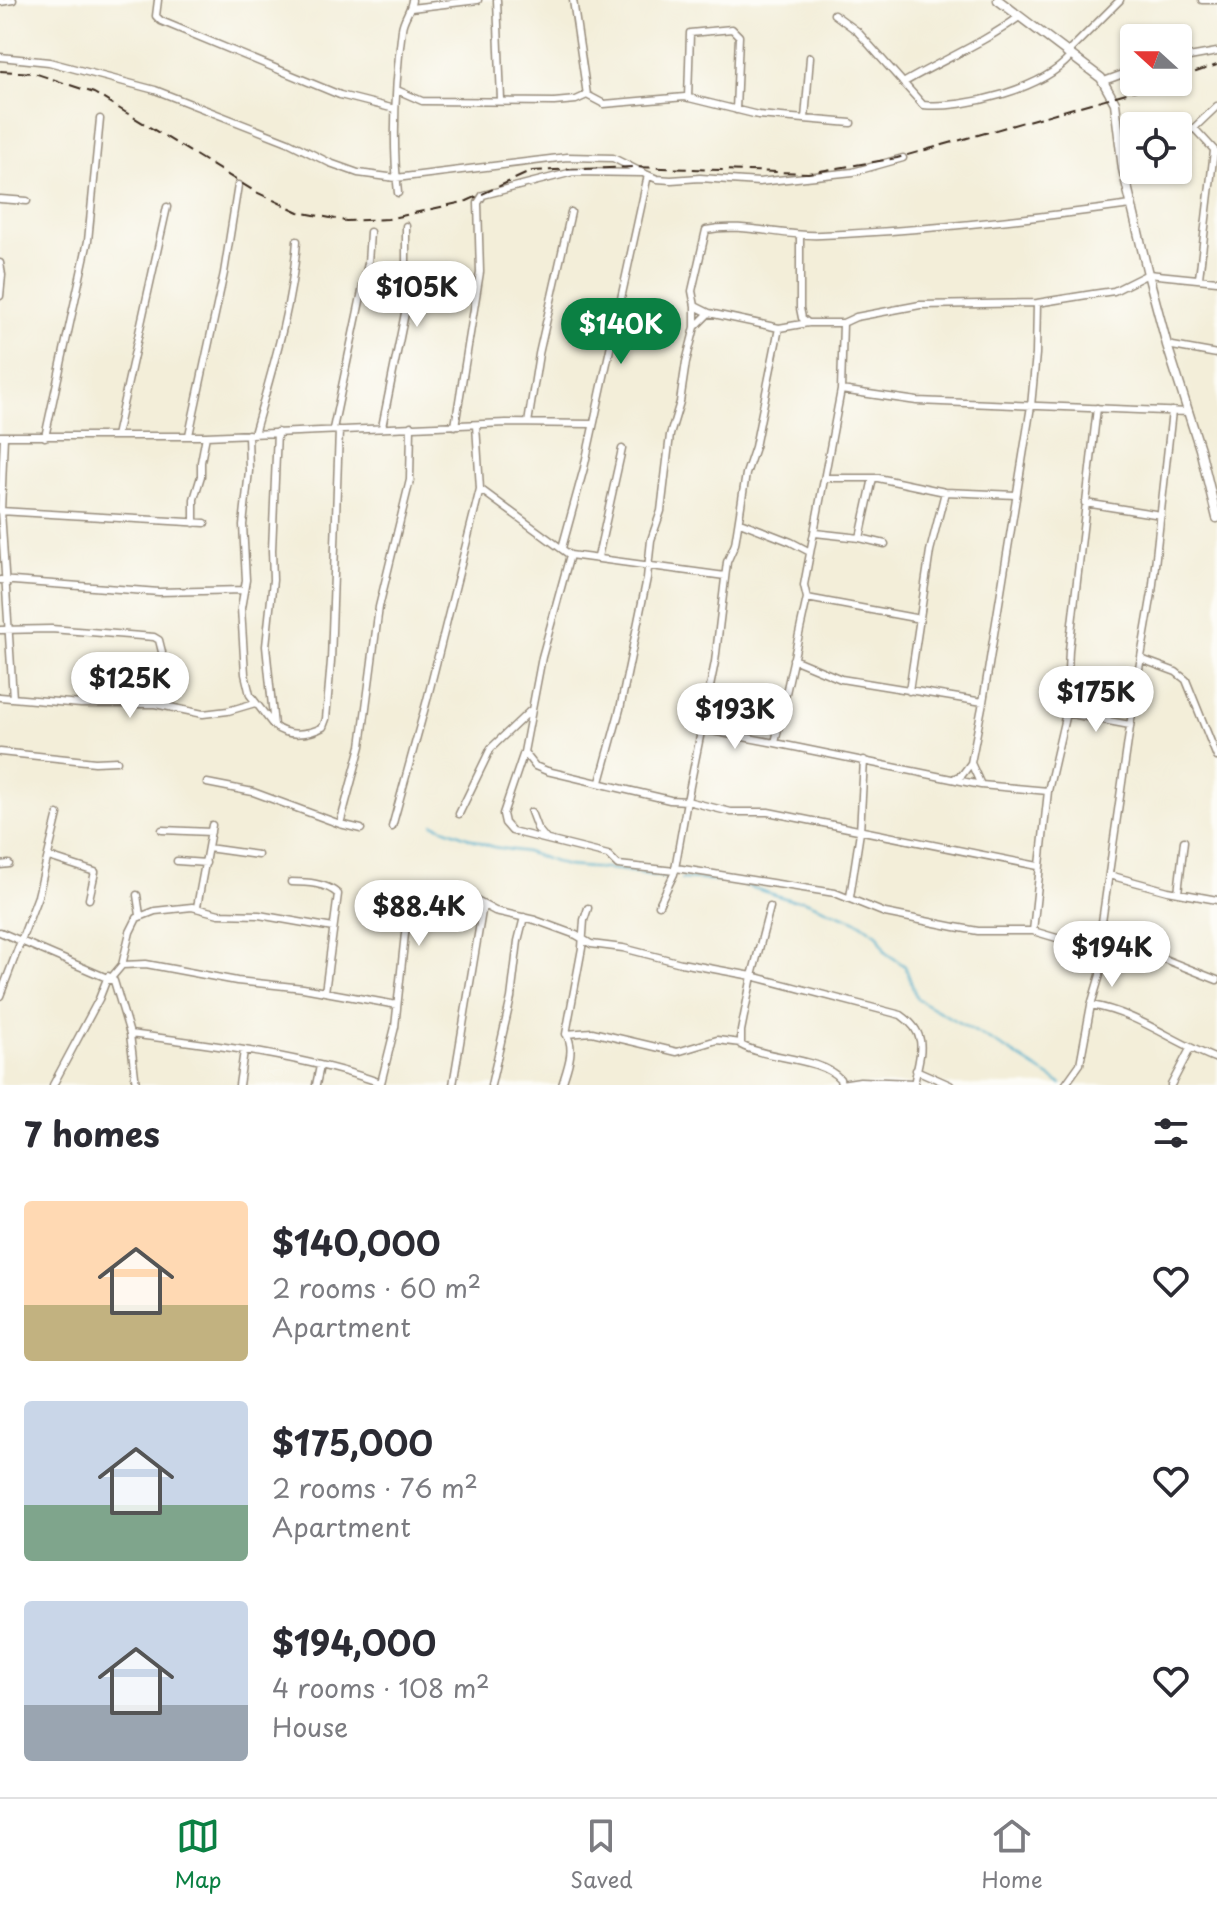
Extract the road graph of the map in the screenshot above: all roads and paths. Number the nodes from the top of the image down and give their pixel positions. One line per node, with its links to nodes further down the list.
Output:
1 (13, 0): 10 (street)
2 (158, 0): 27 (street)
3 (478, 0): 11 (street)
4 (497, 0): 25 (street)
5 (573, 0): 23 (street)
6 (998, 0): 13 (street)
7 (1120, 0): 15 (street)
8 (1202, 0): 9 (street)
9 (1217, 0)
10 (0, 2)
11 (412, 4): 22 (street)
12 (834, 14): 21 (street)
13 (1019, 17): 15 (street); 21 (street)
14 (1217, 52): 16 (street)
15 (1068, 56): 20 (street); 21 (street)
16 (1192, 56)
17 (0, 57): 37 (street)
18 (810, 57): 30 (street)
19 (1120, 75): 20 (street)
20 (1104, 81): 33 (street)
21 (903, 83)
22 (397, 90): 25 (street); 27 (street)
23 (587, 95): 24 (street); 25 (street)
24 (688, 98): 28 (street); 28 (street)
25 (501, 100)
26 (1217, 106): 32 (street)
27 (395, 109): 37 (street)
28 (736, 110): 30 (street)
29 (100, 119): 82 (street)
30 (805, 119): 31 (street)
31 (851, 123)
32 (1194, 128): 34 (street)
33 (1120, 139)
34 (1216, 152): 52 (street)
35 (903, 158): 36 (street)
36 (645, 174): 37 (street); 70 (street); 73 (street)
37 (396, 178): 40 (street)
38 (1127, 184): 43 (street)
39 (238, 185): 78 (street)
40 (398, 193)
41 (0, 199): 42 (street)
42 (27, 201)
43 (1131, 205): 48 (street); 51 (street)
44 (167, 207): 80 (street)
45 (571, 212): 69 (street)
46 (406, 226): 74 (street)
47 (370, 232): 75 (street)
48 (800, 236): 56 (street); 58 (street)
49 (297, 241): 77 (street)
50 (0, 263): 54 (street)
51 (1148, 274): 52 (street); 55 (street); 62 (street)
52 (1199, 278): 53 (street)
53 (1217, 281)
54 (0, 296)
55 (1037, 303): 59 (street); 65 (street)
56 (695, 306): 57 (street); 60 (street)
57 (709, 313): 60 (street); 61 (street)
58 (803, 322): 59 (street); 61 (street)
59 (843, 323): 64 (street)
60 (695, 327): 103 (street)
61 (779, 328): 93 (street)
62 (1167, 345): 63 (street); 68 (street)
63 (1217, 354)
64 (841, 390): 65 (street); 84 (street)
65 (1031, 406): 66 (street); 88 (street)
66 (1097, 408): 67 (street); 89 (street)
67 (1172, 411): 68 (street); 91 (street)
68 (1189, 412): 92 (street)
69 (528, 423): 70 (street); 71 (street)
70 (592, 424): 99 (street)
71 (476, 425): 73 (street); 86 (street)
72 (411, 426): 73 (street); 74 (street); 140 (street)
73 (455, 426)
74 (382, 427): 75 (street)
75 (336, 429): 76 (street); 121 (street)
76 (277, 432): 77 (street); 121 (street)
77 (251, 434): 81 (street); 106 (street)
78 (189, 435): 80 (street); 81 (street)
79 (2, 436): 82 (street); 90 (street)
80 (116, 436): 82 (street)
81 (206, 436): 94 (street)
82 (45, 437)
83 (622, 449): 102 (street)
84 (826, 478): 85 (street); 96 (street)
85 (873, 478): 87 (street); 97 (street)
86 (480, 489): 99 (street); 141 (street)
87 (945, 492): 88 (street); 108 (street)
88 (1016, 495): 116 (street)
89 (1085, 503): 91 (street); 119 (street)
90 (1, 511): 94 (street); 105 (street)
91 (1161, 515): 112 (street)
92 (1217, 518)
93 (740, 522): 100 (street); 104 (street)
94 (194, 523): 95 (street)
95 (205, 523)
96 (815, 533): 97 (street); 100 (street)
97 (860, 538): 98 (street)
98 (885, 544)
99 (562, 548): 101 (street)
100 (810, 552): 107 (street)
101 (570, 555): 102 (street); 118 (street)
102 (598, 557): 103 (street)
103 (648, 565): 104 (street); 131 (street)
104 (725, 576): 122 (street)
105 (2, 580): 106 (street); 109 (street)
106 (244, 590): 117 (street)
107 (807, 598): 108 (street); 111 (street)
108 (920, 619): 113 (street)
109 (4, 630): 110 (street); 115 (street)
110 (162, 652)
111 (793, 659): 113 (street); 123 (street)
112 (1141, 659): 120 (street); 126 (street)
113 (909, 691): 116 (street)
114 (0, 697): 115 (street)
115 (13, 698): 117 (street)
116 (983, 702): 129 (street)
117 (255, 703): 121 (street)
118 (532, 709): 125 (street); 138 (street)
119 (1066, 713): 120 (street); 134 (street)
120 (1130, 725): 157 (street)
121 (274, 726)
122 (701, 729): 123 (street); 135 (street)
123 (775, 743): 127 (street)
124 (0, 752): 128 (street)
125 (524, 752): 131 (street); 146 (street)
126 (1217, 757)
127 (864, 760): 130 (street); 139 (street)
128 (117, 761)
129 (971, 763): 130 (street); 133 (street)
130 (955, 778): 133 (street)
131 (600, 782): 135 (street)
132 (207, 783): 140 (street)
133 (981, 785): 134 (street)
134 (1048, 791): 155 (street)
135 (687, 801): 142 (street); 156 (street)
136 (531, 812): 146 (street)
137 (58, 814): 150 (street)
138 (459, 814)
139 (859, 815): 142 (street); 145 (street)
140 (340, 824): 143 (street)
141 (392, 827)
142 (843, 828): 145 (street)
143 (361, 829)
144 (162, 830): 148 (street)
145 (860, 832): 155 (street); 161 (street)
146 (546, 839): 156 (street)
147 (1184, 841): 159 (street)
148 (208, 848): 149 (street); 152 (street)
149 (258, 855)
150 (49, 857): 162 (street); 175 (street)
151 (177, 861): 152 (street)
152 (206, 863): 166 (street)
153 (9, 864): 154 (street)
154 (0, 865)
155 (1038, 866): 172 (street)
156 (675, 869): 161 (street); 165 (street)
157 (1109, 875): 159 (street); 176 (street)
158 (291, 882): 171 (street)
159 (1178, 893): 163 (street)
160 (137, 895): 169 (street)
161 (850, 897): 172 (street)
162 (89, 899)
163 (1217, 900)
164 (483, 905): 170 (street); 183 (street); 200 (street)
165 (659, 905)
166 (197, 907): 169 (street); 171 (street)
167 (770, 907): 178 (street)
168 (588, 908): 174 (street)
169 (140, 915): 177 (street)
170 (524, 917): 174 (street); 201 (street)
171 (333, 928): 181 (street)
172 (1033, 931): 176 (street)
173 (0, 932): 175 (street)
174 (584, 939): 178 (street); 186 (street)
175 (23, 941): 179 (street); 182 (street)
176 (1101, 951): 180 (street); 184 (street)
177 (122, 965): 179 (street); 181 (street)
178 (752, 976): 187 (street); 192 (street)
179 (110, 977): 185 (street); 196 (street)
180 (1217, 980)
181 (325, 992): 183 (street)
182 (0, 996)
183 (397, 1005): 193 (street)
184 (1091, 1005): 188 (street); 204 (street)
185 (130, 1034): 189 (street); 197 (street)
186 (566, 1034): 187 (street); 202 (street)
187 (741, 1043): 194 (street)
188 (1190, 1049): 190 (street); 205 (street)
189 (244, 1051): 191 (street); 198 (street)
190 (1217, 1059)
191 (320, 1066): 193 (street); 199 (street)
192 (916, 1070): 195 (street); 203 (street)
193 (381, 1084)
194 (841, 1084): 195 (street)
195 (914, 1084)
196 (53, 1085)
197 (136, 1085)
198 (239, 1085)
199 (316, 1085)
200 (453, 1085)
201 (491, 1085)
202 (562, 1085)
203 (950, 1085)
204 (1065, 1085)
205 (1171, 1085)

